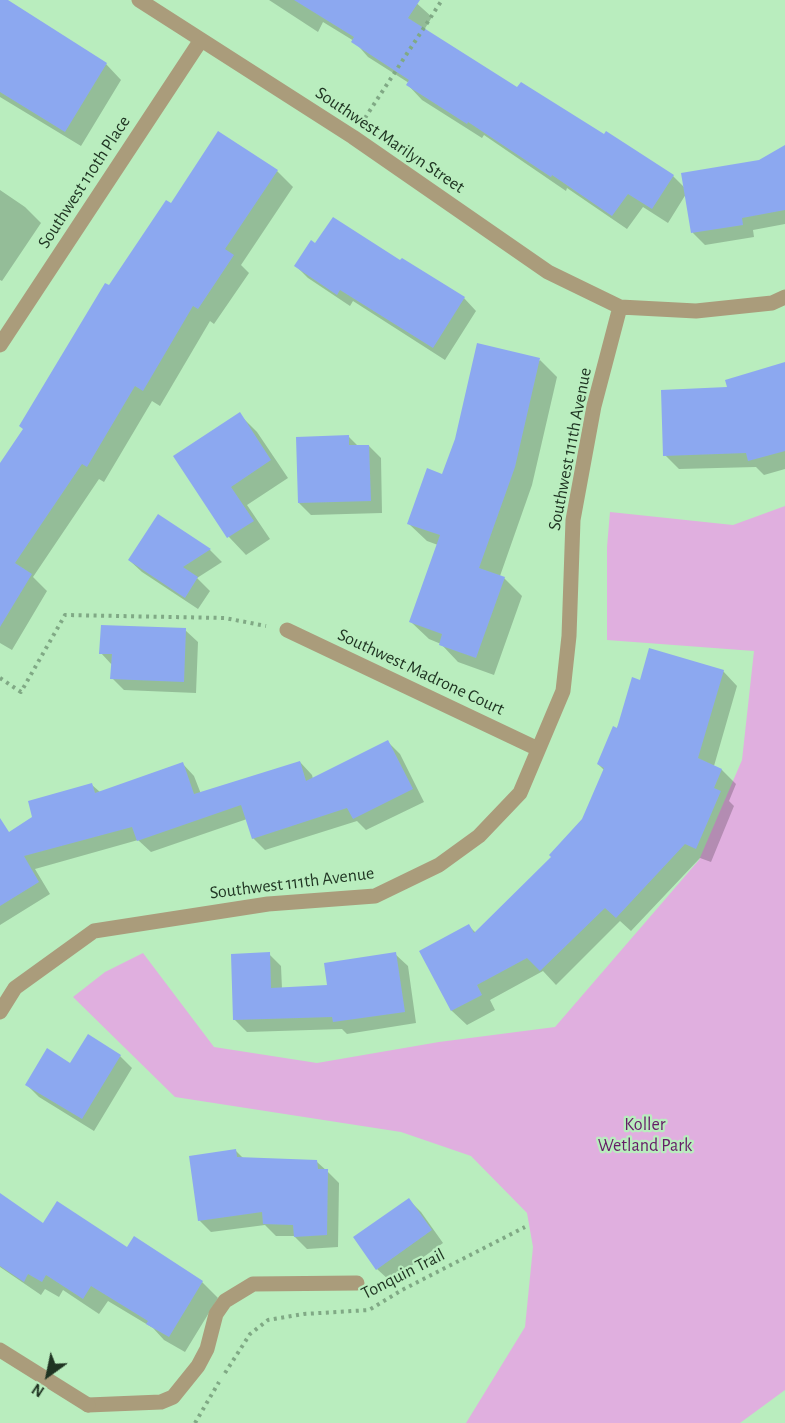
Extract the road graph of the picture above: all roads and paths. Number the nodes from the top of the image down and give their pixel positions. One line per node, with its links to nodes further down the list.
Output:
1 (140, 0): 3 (street, Southwest Marilyn Street)
2 (442, 0): 4 (path)
3 (201, 40): 4 (street, Southwest Marilyn Street); 7 (street, Southwest 110th Place)
4 (353, 137): 6 (street, Southwest Marilyn Street)
5 (785, 297): 6 (street)
6 (620, 307): 10 (street, Southwest 111th Avenue)
7 (0, 345)
8 (287, 630): 9 (path); 10 (street, Southwest Madrone Court)
9 (0, 678)
10 (538, 749): 11 (street, Southwest 111th Avenue)
11 (0, 1012)
12 (525, 1227): 15 (path, Tonquin Trail)
13 (357, 1283): 14 (street)
14 (0, 1350)
15 (195, 1423)

